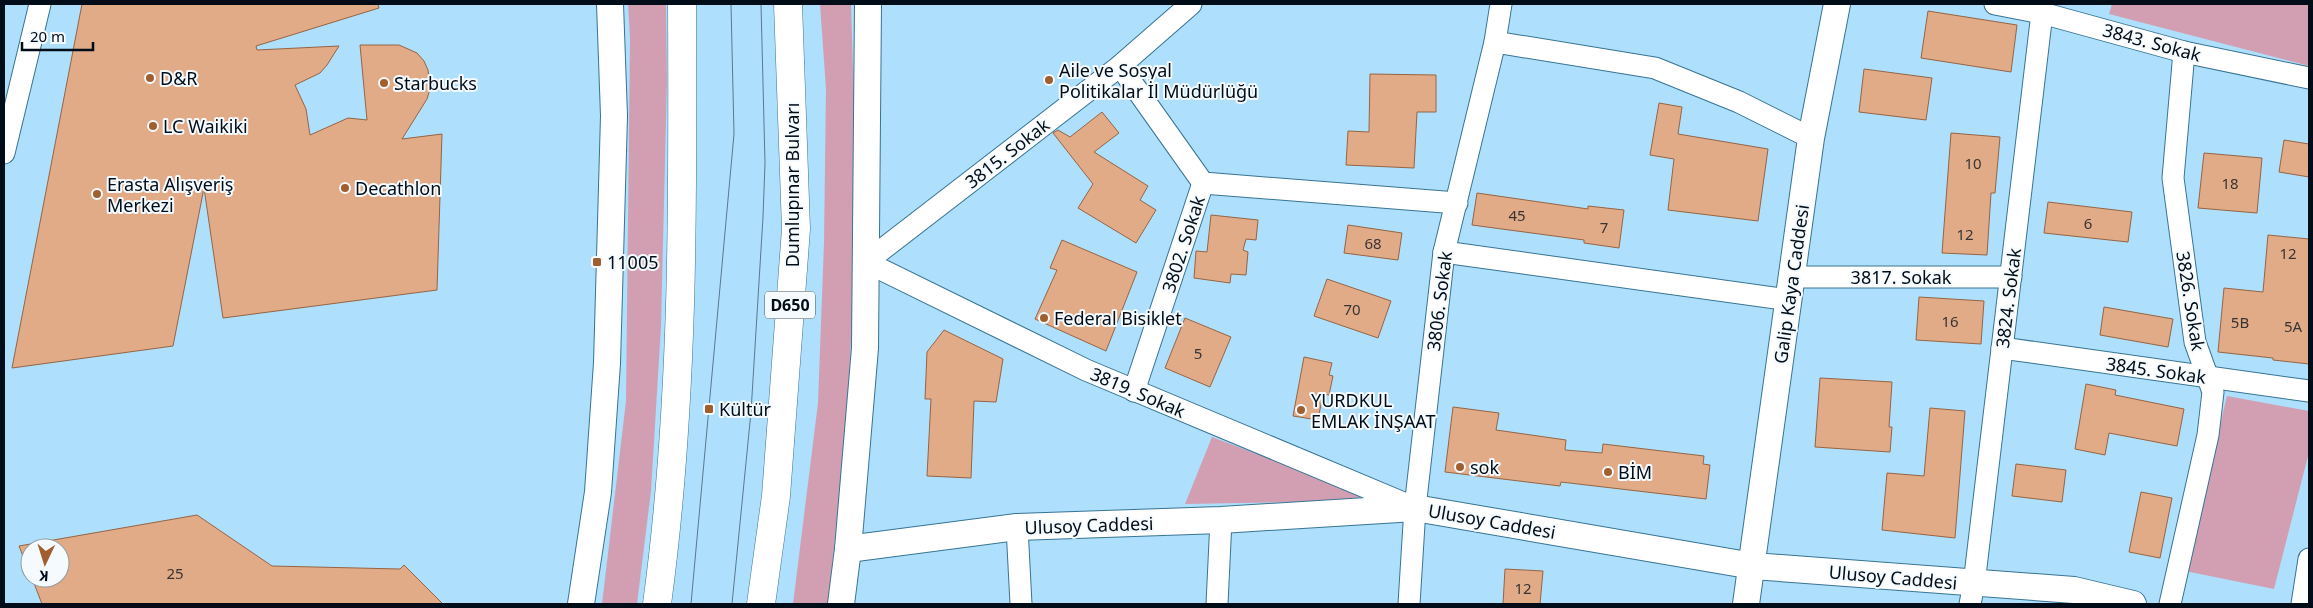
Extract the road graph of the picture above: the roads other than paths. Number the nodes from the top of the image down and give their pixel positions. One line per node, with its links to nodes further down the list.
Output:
1 (40, 4): 16 (street)
2 (610, 4): 34 (street)
3 (682, 4): 35 (highway)
4 (788, 4): 36 (highway, Dumlupınar Bulvarı / D650)
5 (868, 4): 20 (street)
6 (1191, 4): 13 (street, 3815. Sokak)
7 (1501, 4): 11 (street, 3806. Sokak)
8 (1837, 4): 15 (street, Galip Kaya Caddesi)
9 (1995, 4): 10 (street, 3843. Sokak)
10 (2042, 13): 12 (street, 3843. Sokak); 21 (street, 3824. Sokak)
11 (1495, 42): 15 (street); 18 (street, 3806. Sokak)
12 (2184, 52): 14 (street, 3843. Sokak); 24 (street, 3826. Sokak)
13 (1120, 66): 17 (street); 20 (street, 3815. Sokak)
14 (2309, 78)
15 (1811, 138): 22 (street, Galip Kaya Caddesi)
16 (4, 153)
17 (1203, 183): 18 (street); 25 (street, 3802. Sokak)
18 (1457, 203): 19 (street, 3806. Sokak)
19 (1444, 252): 22 (street, 3817. Sokak); 27 (street, 3806. Sokak)
20 (866, 262): 25 (street, 3819. Sokak); 30 (street)
21 (2011, 277): 22 (street, 3817. Sokak); 23 (street, 3824. Sokak)
22 (1791, 288): 32 (street, Galip Kaya Caddesi)
23 (2002, 348): 24 (street, 3845. Sokak); 33 (street, 3824. Sokak)
24 (2208, 377): 26 (street, 3845. Sokak); 43 (street, 3826. Sokak)
25 (1134, 391): 27 (street, 3819. Sokak)
26 (2309, 391)
27 (1416, 508): 28 (street, Ulusoy Caddesi); 32 (street, Ulusoy Caddesi); 40 (street, 3806. Sokak)
28 (1221, 520): 29 (street, Ulusoy Caddesi); 39 (street)
29 (1017, 527): 30 (street, Ulusoy Caddesi); 38 (street)
30 (848, 549): 37 (street)
31 (2309, 559): 44 (street)
32 (1753, 566): 33 (street, Ulusoy Caddesi); 41 (street, Galip Kaya Caddesi)
33 (1972, 594): 42 (street, Ulusoy Caddesi)
34 (581, 604)
35 (656, 604)
36 (761, 604)
37 (841, 604)
38 (1022, 604)
39 (1217, 604)
40 (1409, 604)
41 (1746, 604)
42 (2133, 604)
43 (2170, 604)
44 (2302, 604)

